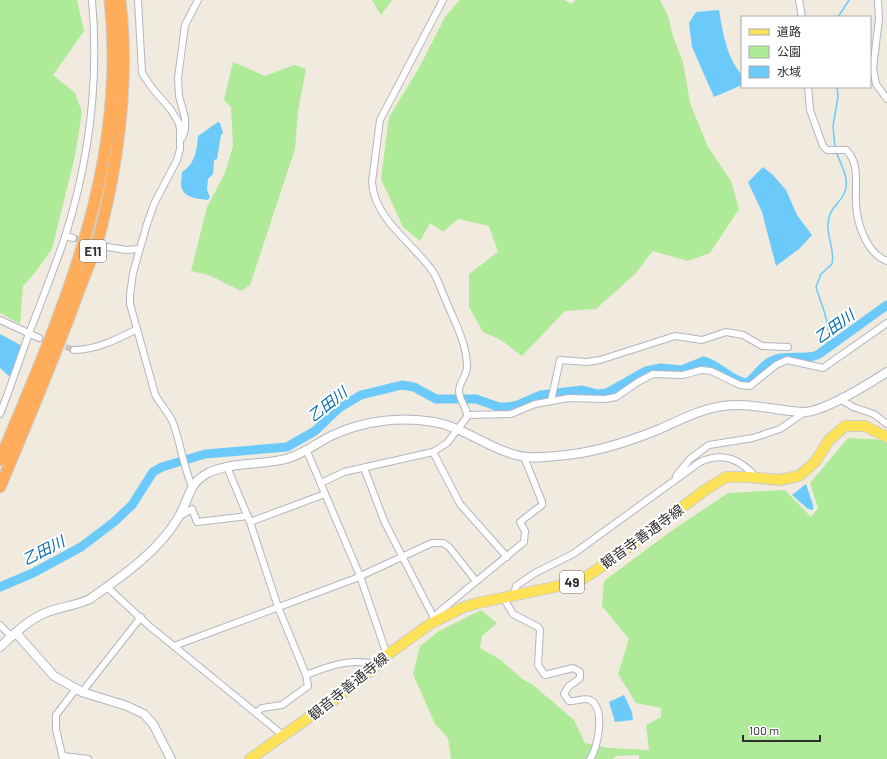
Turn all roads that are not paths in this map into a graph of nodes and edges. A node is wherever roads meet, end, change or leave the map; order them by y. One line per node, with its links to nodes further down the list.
1 (92, 0): 13 (street)
2 (110, 0): 37 (highway, E11)
3 (120, 0): 44 (highway, E11)
4 (138, 0): 12 (street)
5 (198, 0): 12 (street)
6 (443, 0): 30 (street)
7 (799, 0): 9 (street)
8 (878, 0): 11 (street)
9 (802, 16)
10 (808, 88): 17 (street)
11 (887, 99)
12 (180, 142): 16 (street)
13 (65, 236): 14 (street); 21 (street)
14 (73, 238)
15 (108, 247): 16 (street)
16 (139, 249): 20 (street)
17 (887, 261)
18 (0, 320): 21 (street)
19 (887, 323): 27 (street)
20 (137, 329): 24 (street); 43 (street)
21 (30, 333): 22 (street); 29 (street)
22 (39, 338)
23 (788, 347): 27 (street)
24 (74, 350)
25 (887, 372): 26 (street)
26 (840, 399): 28 (street); 31 (street)
27 (551, 401): 30 (street)
28 (805, 412): 36 (street); 42 (street)
29 (0, 414)
30 (468, 415): 32 (street)
31 (887, 424)
32 (457, 430): 34 (street); 35 (street); 36 (street)
33 (887, 437): 40 (main road, 観音寺善通寺線 / 49)
34 (306, 449): 38 (street); 41 (street)
35 (433, 452): 39 (street); 49 (street)
36 (524, 457): 49 (street)
37 (0, 460)
38 (227, 467): 43 (street); 47 (street)
39 (364, 468): 41 (street); 48 (street)
40 (757, 478): 42 (street); 53 (main road, 観音寺善通寺線 / 49)
41 (321, 483): 45 (street)
42 (670, 483): 53 (street)
43 (192, 486): 46 (street)
44 (0, 487)
45 (325, 494): 47 (street); 50 (street)
46 (180, 516): 47 (street); 52 (street)
47 (249, 519): 55 (street)
48 (402, 556): 50 (street); 51 (street); 57 (street)
49 (507, 557): 51 (street)
50 (360, 576): 55 (street); 62 (street)
51 (476, 581): 57 (street)
52 (107, 587): 56 (street); 59 (street)
53 (514, 595): 54 (main road, 観音寺善通寺線 / 49)
54 (503, 597): 57 (main road, 観音寺善通寺線 / 49); 72 (street)
55 (278, 607): 60 (street); 64 (street)
56 (141, 617): 60 (street); 65 (street)
57 (435, 619): 62 (main road, 観音寺善通寺線 / 49)
58 (0, 625): 59 (street)
59 (14, 635): 61 (street); 65 (street)
60 (174, 646): 66 (street)
61 (0, 648)
62 (387, 655): 63 (main road, 観音寺善通寺線 / 49)
63 (377, 665): 64 (street); 67 (main road, 観音寺善通寺線 / 49)
64 (306, 675): 66 (street)
65 (79, 691): 68 (street); 70 (street)
66 (257, 712): 67 (street)
67 (284, 736): 71 (main road, 観音寺善通寺線 / 49)
68 (63, 757): 69 (street)
69 (88, 759)
70 (170, 759)
71 (250, 759)
72 (590, 759)

